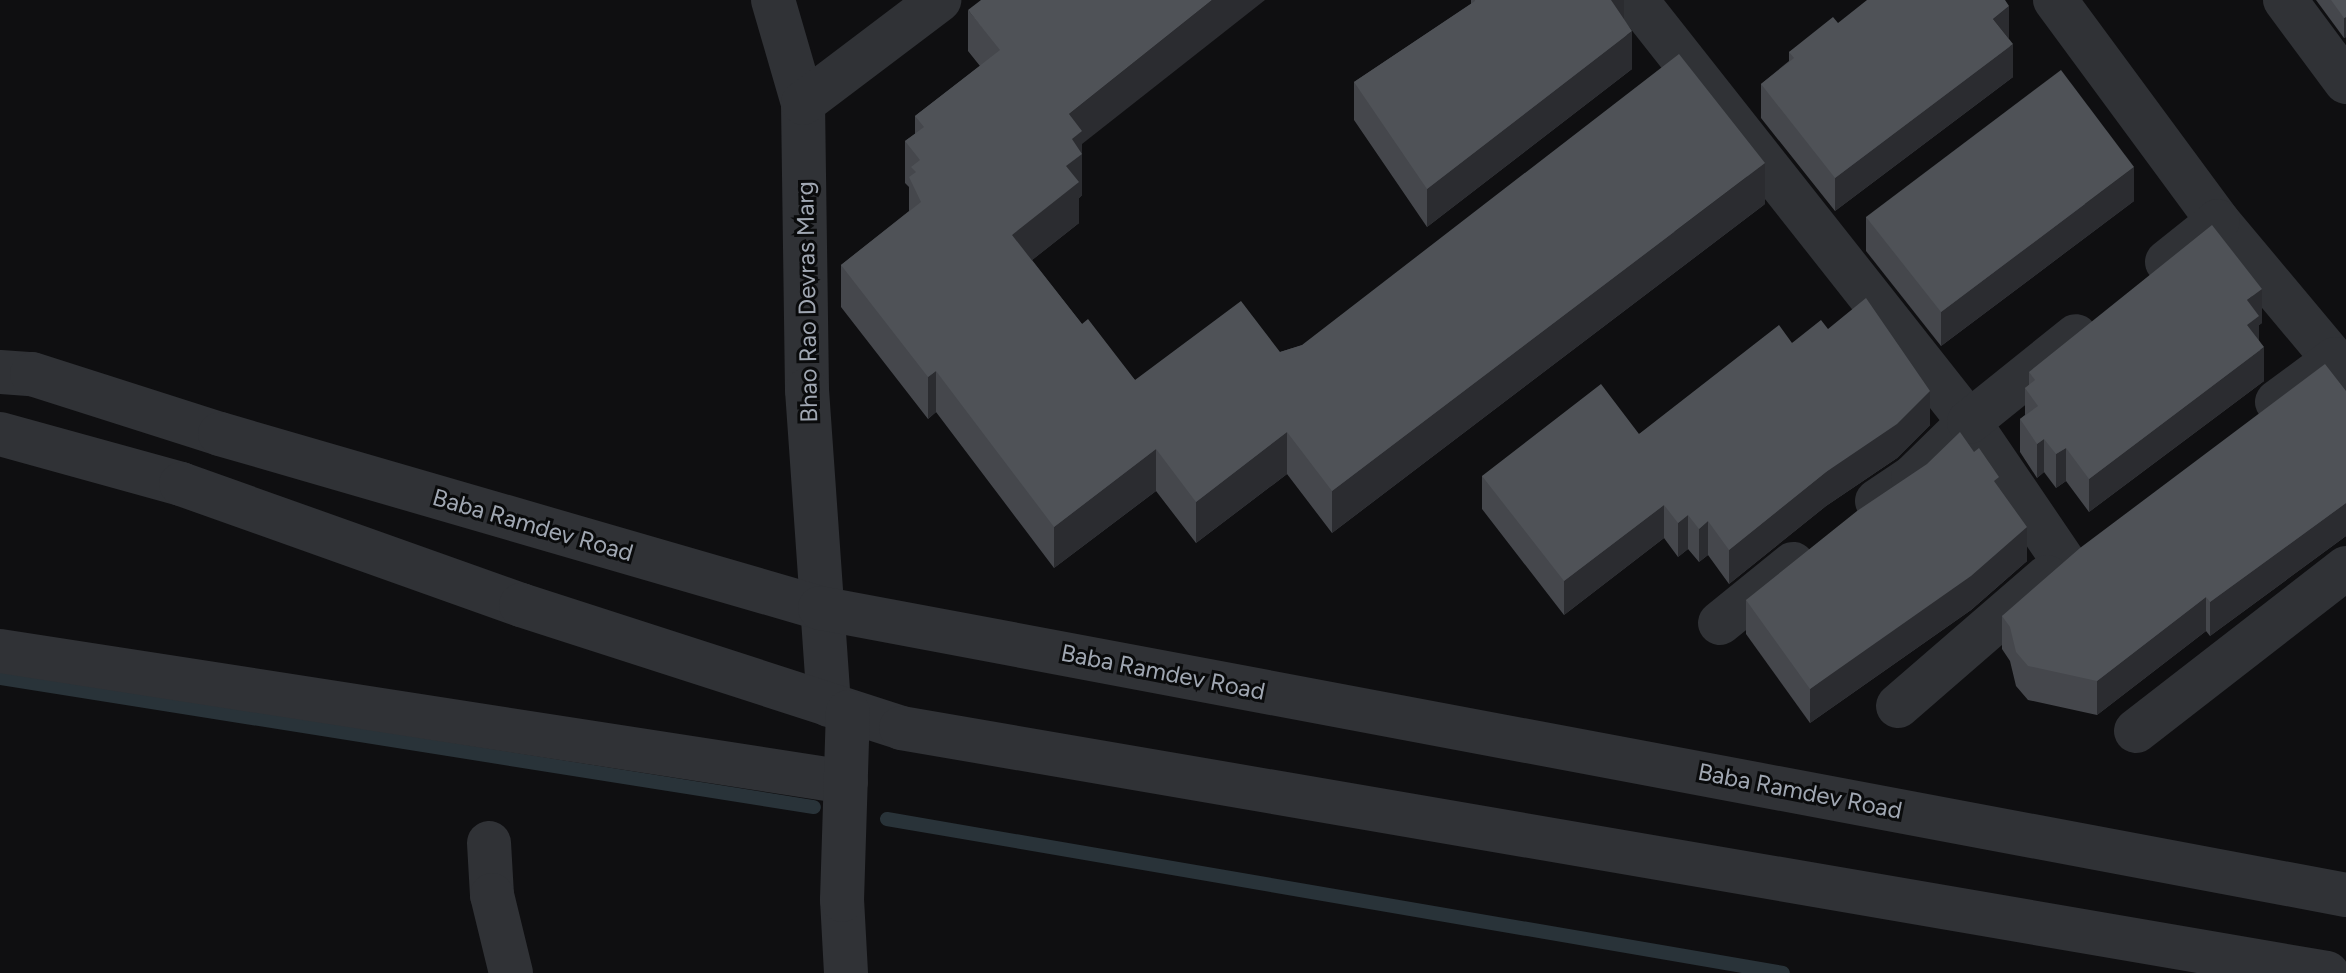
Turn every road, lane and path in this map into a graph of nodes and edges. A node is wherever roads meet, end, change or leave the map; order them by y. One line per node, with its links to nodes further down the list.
1 (773, 0): 11 (street, Bhao Rao Devras Marg)
2 (939, 0): 11 (street)
3 (1636, 0): 7 (street)
4 (2055, 0): 6 (street)
5 (2285, 0): 9 (street)
6 (2090, 51): 8 (street); 12 (street)
7 (1683, 61): 10 (street); 15 (street)
8 (2054, 78)
9 (2346, 82)
10 (1646, 90)
11 (803, 103): 21 (street, Bhao Rao Devras Marg)
12 (2218, 221): 13 (street); 15 (street)
13 (2340, 367): 16 (street)
14 (0, 372): 21 (street, Baba Ramdev Road)
15 (1969, 422): 19 (street); 22 (street)
16 (2249, 424)
17 (0, 434): 25 (street)
18 (2101, 534): 19 (street)
19 (2064, 562): 24 (street)
20 (2346, 568): 26 (street)
21 (820, 608): 25 (street, Bhao Rao Devras Marg); 29 (street, Baba Ramdev Road)
22 (1720, 623)
23 (0, 651): 27 (street)
24 (1898, 706)
25 (838, 708): 27 (street, Bhao Rao Devras Marg); 30 (street)
26 (2136, 731)
27 (846, 782): 32 (street, Bhao Rao Devras Marg)
28 (489, 843): 31 (street)
29 (2346, 895)
30 (2250, 966): 33 (street)
31 (511, 973)
32 (846, 973)
33 (2327, 973)

